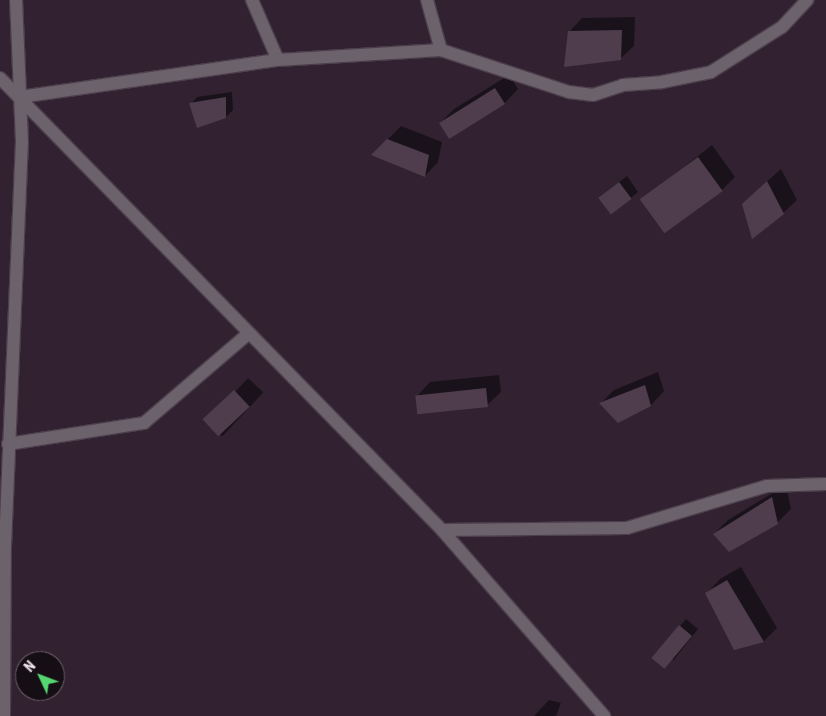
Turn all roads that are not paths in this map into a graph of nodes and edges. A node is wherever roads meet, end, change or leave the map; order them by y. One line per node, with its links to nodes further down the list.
1 (16, 0): 8 (street)
2 (252, 0): 6 (street)
3 (427, 0): 5 (street)
4 (807, 0): 5 (street)
5 (441, 50): 6 (street)
6 (278, 60): 8 (street)
7 (0, 78): 8 (street)
8 (20, 97): 9 (street); 10 (street)
9 (248, 334): 10 (street); 12 (street)
10 (8, 444): 13 (street)
11 (826, 484): 12 (street)
12 (442, 530): 15 (street)
13 (2, 545): 14 (street)
14 (4, 716)
15 (604, 716)

